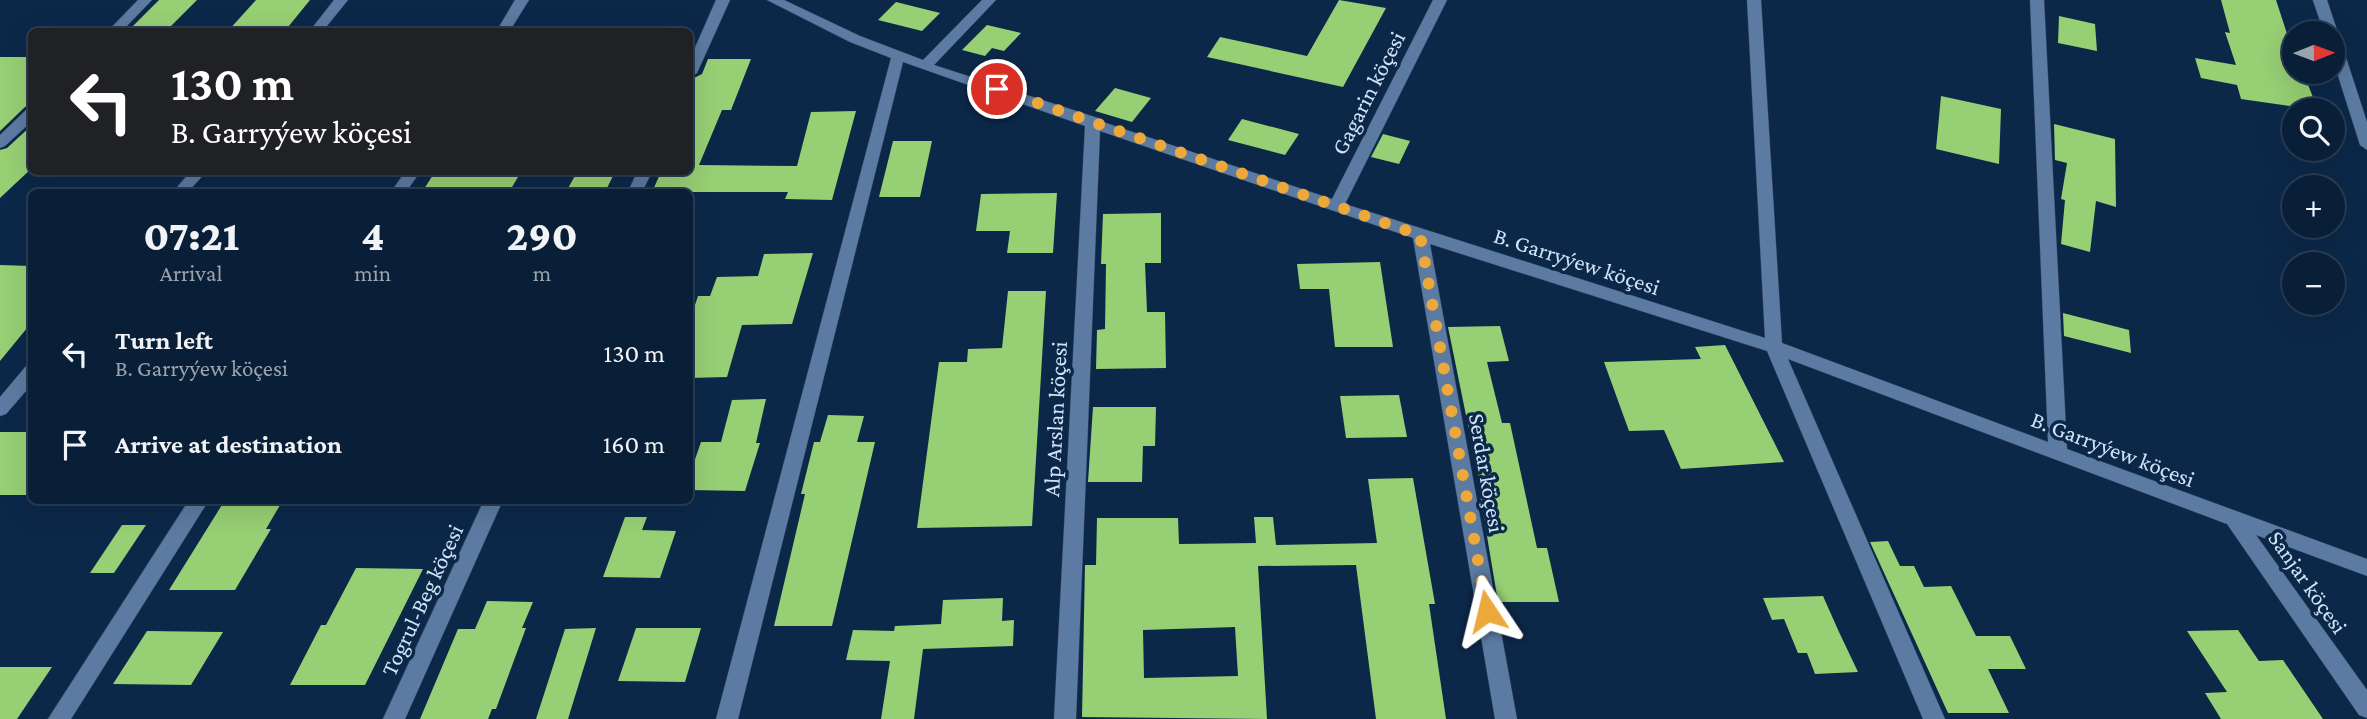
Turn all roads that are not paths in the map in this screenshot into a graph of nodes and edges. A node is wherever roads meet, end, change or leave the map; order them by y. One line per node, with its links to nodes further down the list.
1 (145, 0): 12 (street)
2 (341, 0): 13 (street)
3 (522, 0): 14 (street)
4 (723, 0): 16 (street)
5 (774, 0): 15 (street, B. Garryýew köçesi)
6 (989, 0): 17 (street)
7 (1440, 0): 25 (street, Gagarin köçesi)
8 (1754, 0): 27 (street)
9 (2038, 0): 30 (street)
10 (2320, 0): 11 (street)
11 (2327, 21)
12 (117, 28)
13 (318, 28)
14 (504, 28)
15 (898, 56): 17 (street, B. Garryýew köçesi); 38 (street)
16 (693, 66)
17 (925, 66): 20 (street, B. Garryýew köçesi)
18 (2345, 76): 22 (street)
19 (28, 116): 21 (street)
20 (1093, 121): 25 (street, B. Garryýew köçesi); 39 (street, Alp Arslan köçesi)
21 (0, 143)
22 (2367, 145)
23 (195, 175): 24 (street)
24 (183, 189)
25 (1336, 206): 26 (street, B. Garryýew köçesi)
26 (1420, 235): 27 (street, B. Garryýew köçesi); 40 (street, Serdar köçesi)
27 (1774, 347): 30 (street, B. Garryýew köçesi); 41 (street)
28 (28, 376): 29 (street)
29 (0, 409)
30 (2058, 453): 33 (street, B. Garryýew köçesi)
31 (197, 504): 36 (street)
32 (492, 504): 37 (street, Togrul-Beg köçesi)
33 (2234, 519): 34 (street, B. Garryýew köçesi); 35 (street, Sanjar köçesi)
34 (2367, 568)
35 (2367, 708)
36 (59, 719)
37 (394, 719)
38 (727, 719)
39 (1065, 719)
40 (1506, 719)
41 (1934, 719)

